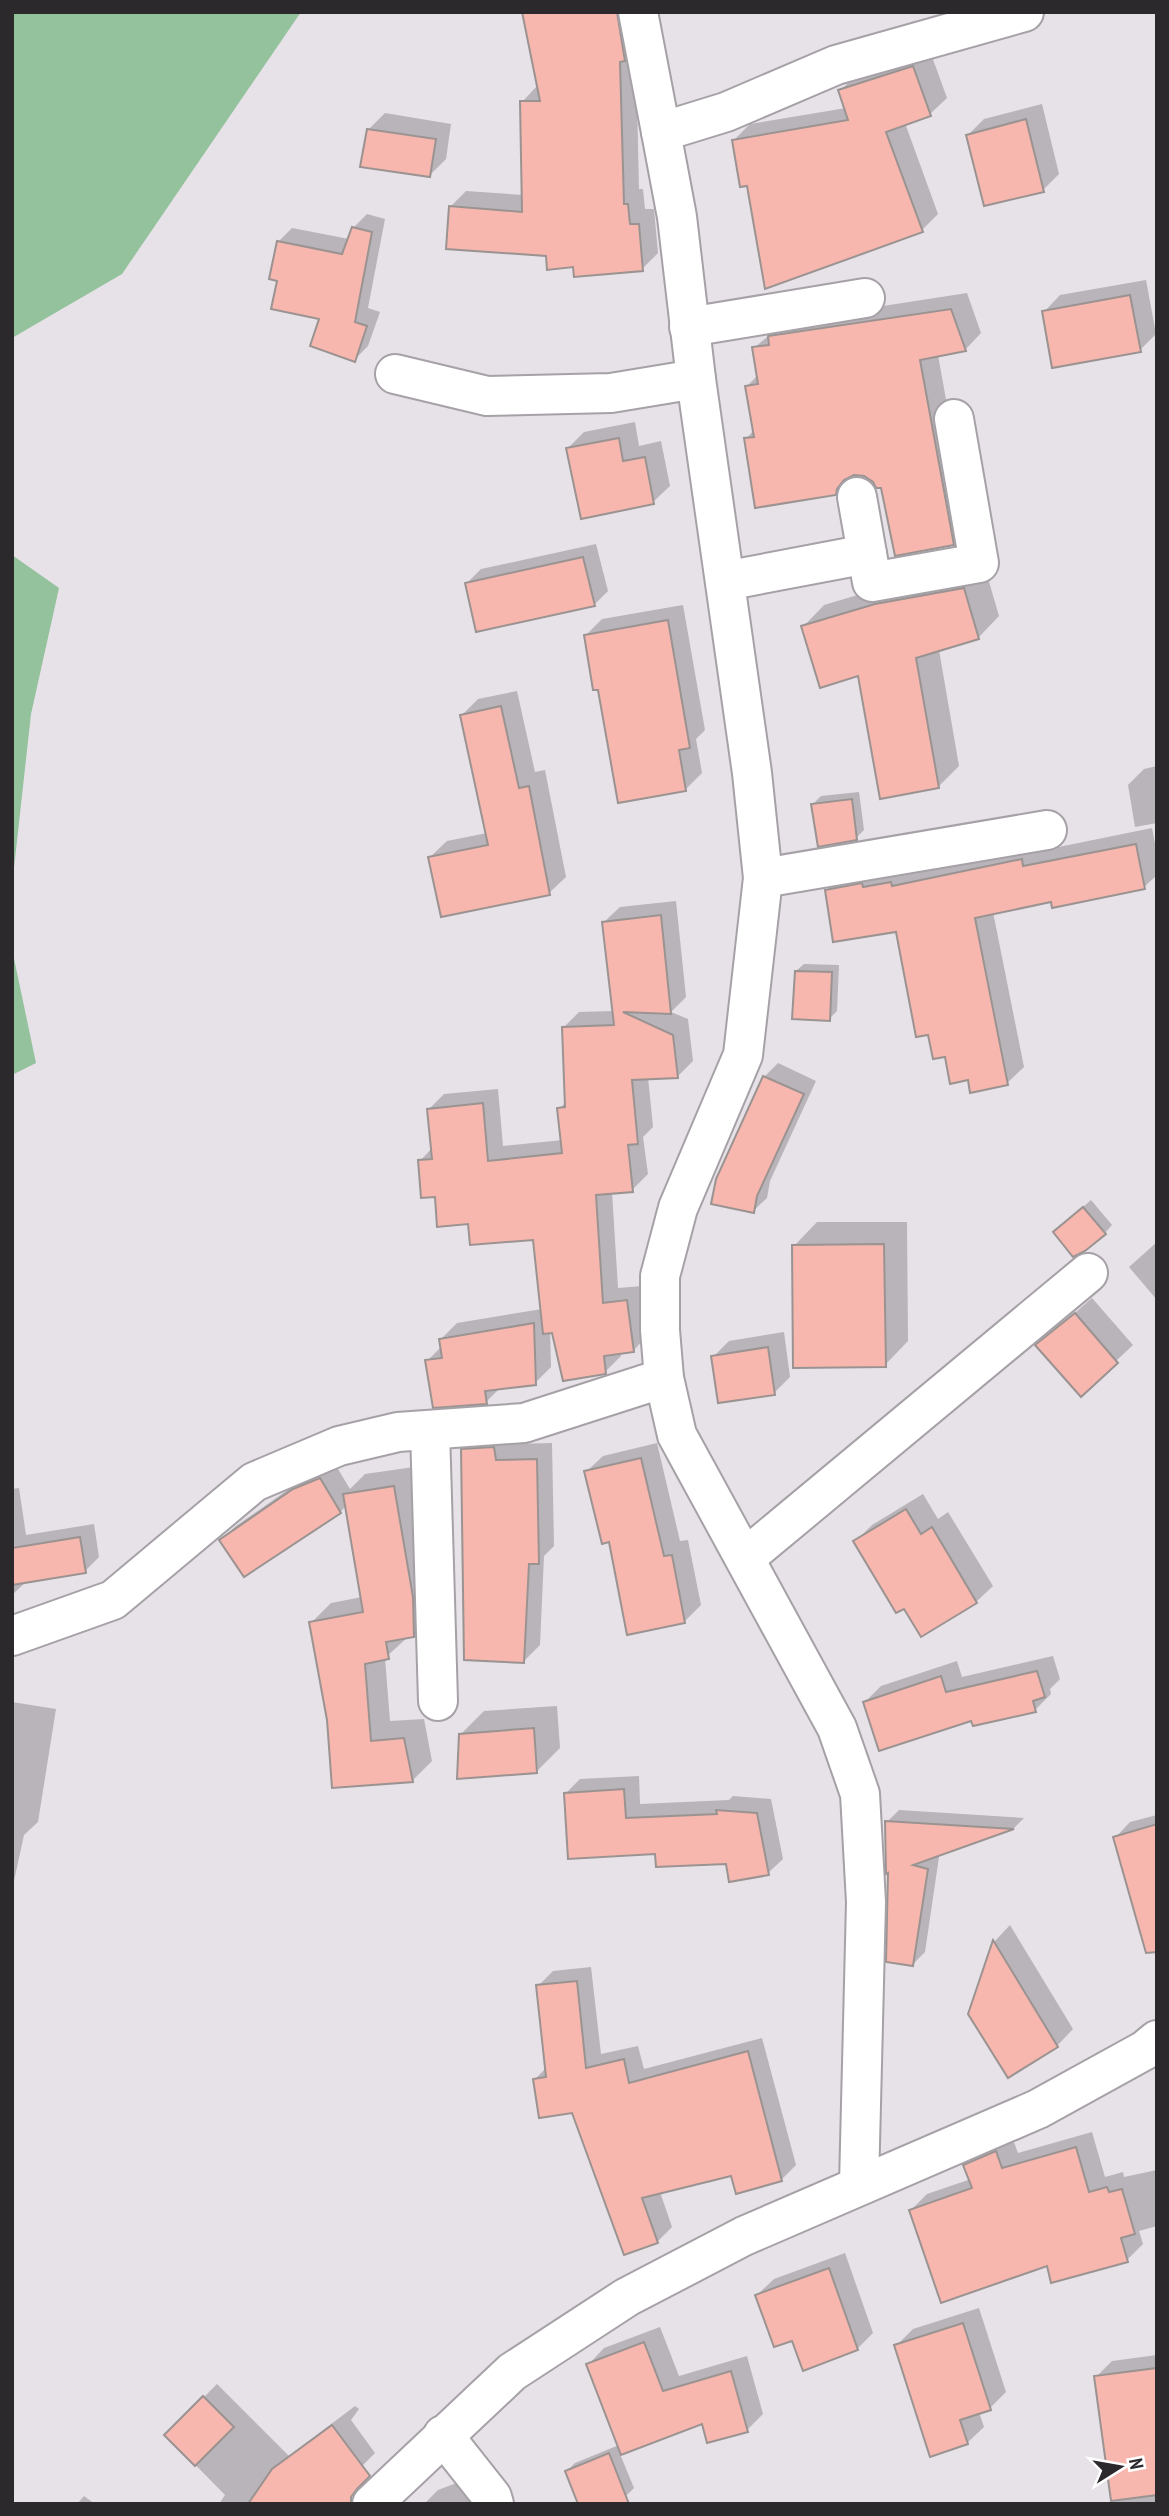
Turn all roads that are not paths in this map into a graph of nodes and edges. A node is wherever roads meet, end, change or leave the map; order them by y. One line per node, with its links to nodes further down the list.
1 (638, 12): 3 (street)
2 (1024, 12): 3 (street)
3 (661, 132): 5 (street)
4 (865, 298): 5 (street)
5 (689, 327): 7 (street)
6 (394, 374): 7 (street)
7 (696, 379): 11 (street)
8 (954, 418): 10 (street)
9 (858, 497): 10 (street)
10 (867, 554): 11 (street)
11 (725, 581): 13 (street)
12 (1047, 830): 13 (street)
13 (762, 878): 15 (street)
14 (1088, 1273): 17 (street)
15 (664, 1378): 16 (street); 17 (street)
16 (430, 1430): 18 (street); 19 (street)
17 (744, 1558): 21 (street)
18 (12, 1636)
19 (438, 1701)
20 (1153, 2051): 21 (street)
21 (859, 2185): 22 (street)
22 (443, 2435): 23 (street); 24 (street)
23 (372, 2504)
24 (494, 2504)

